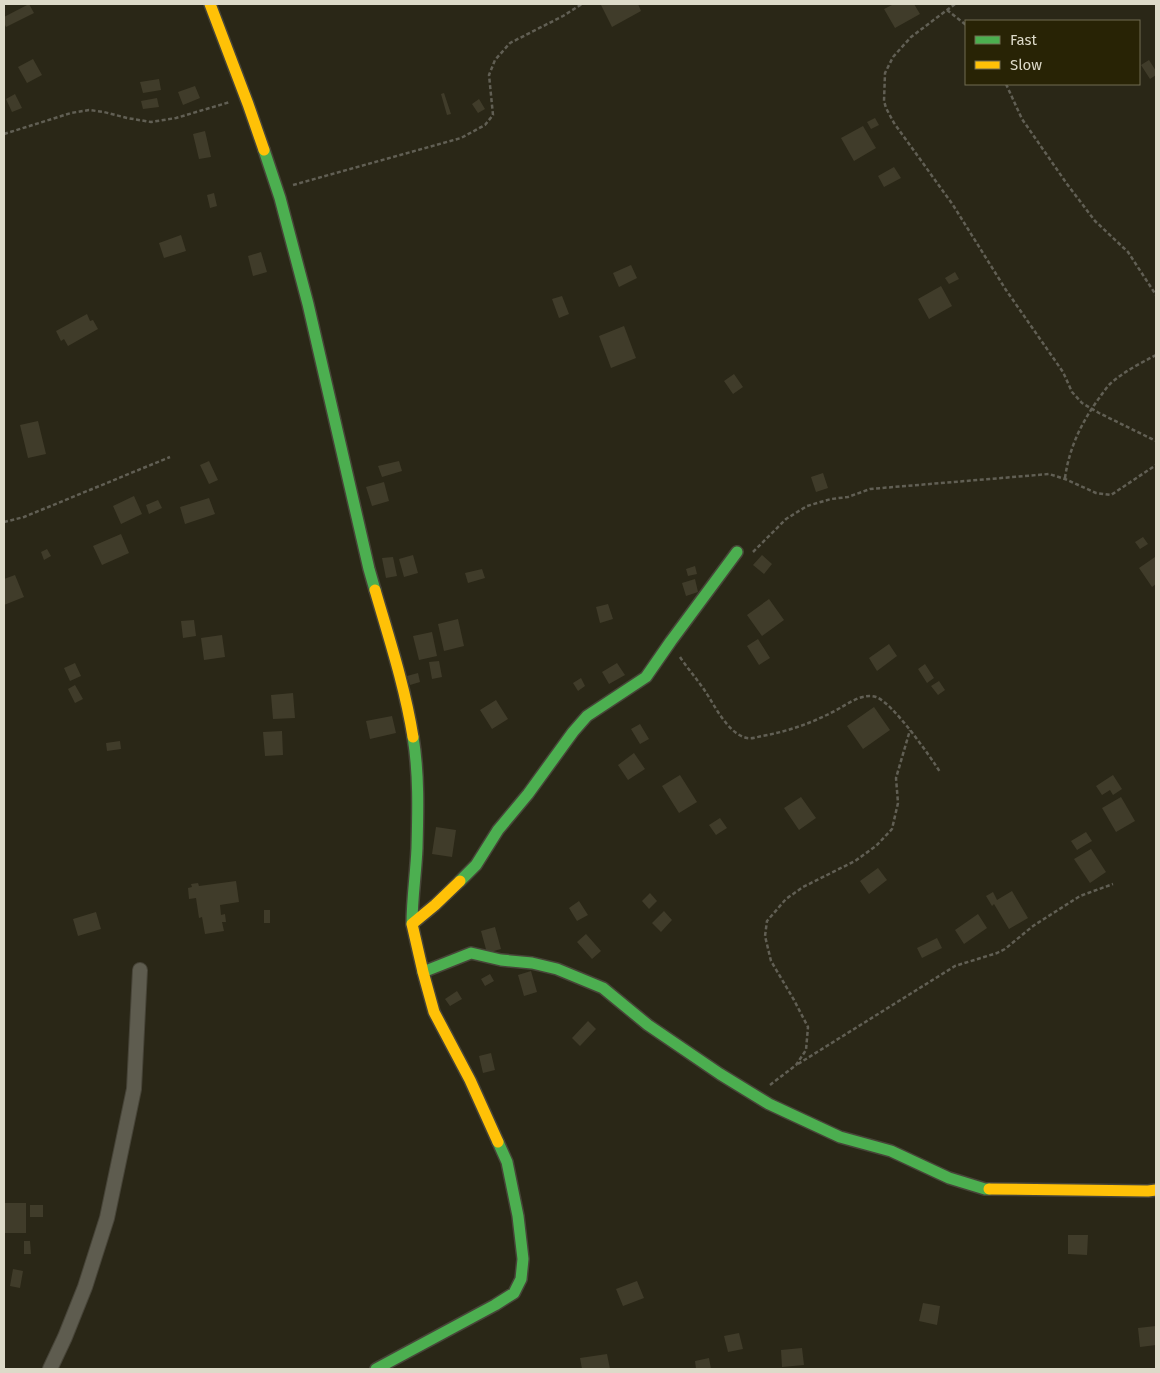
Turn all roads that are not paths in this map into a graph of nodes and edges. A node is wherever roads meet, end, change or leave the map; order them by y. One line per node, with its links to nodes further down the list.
1 (210, 4): 3 (street)
2 (738, 552): 3 (street)
3 (412, 924): 5 (street)
4 (140, 970): 7 (street)
5 (423, 972): 6 (street); 8 (street)
6 (1156, 1190)
7 (50, 1369)
8 (376, 1369)

